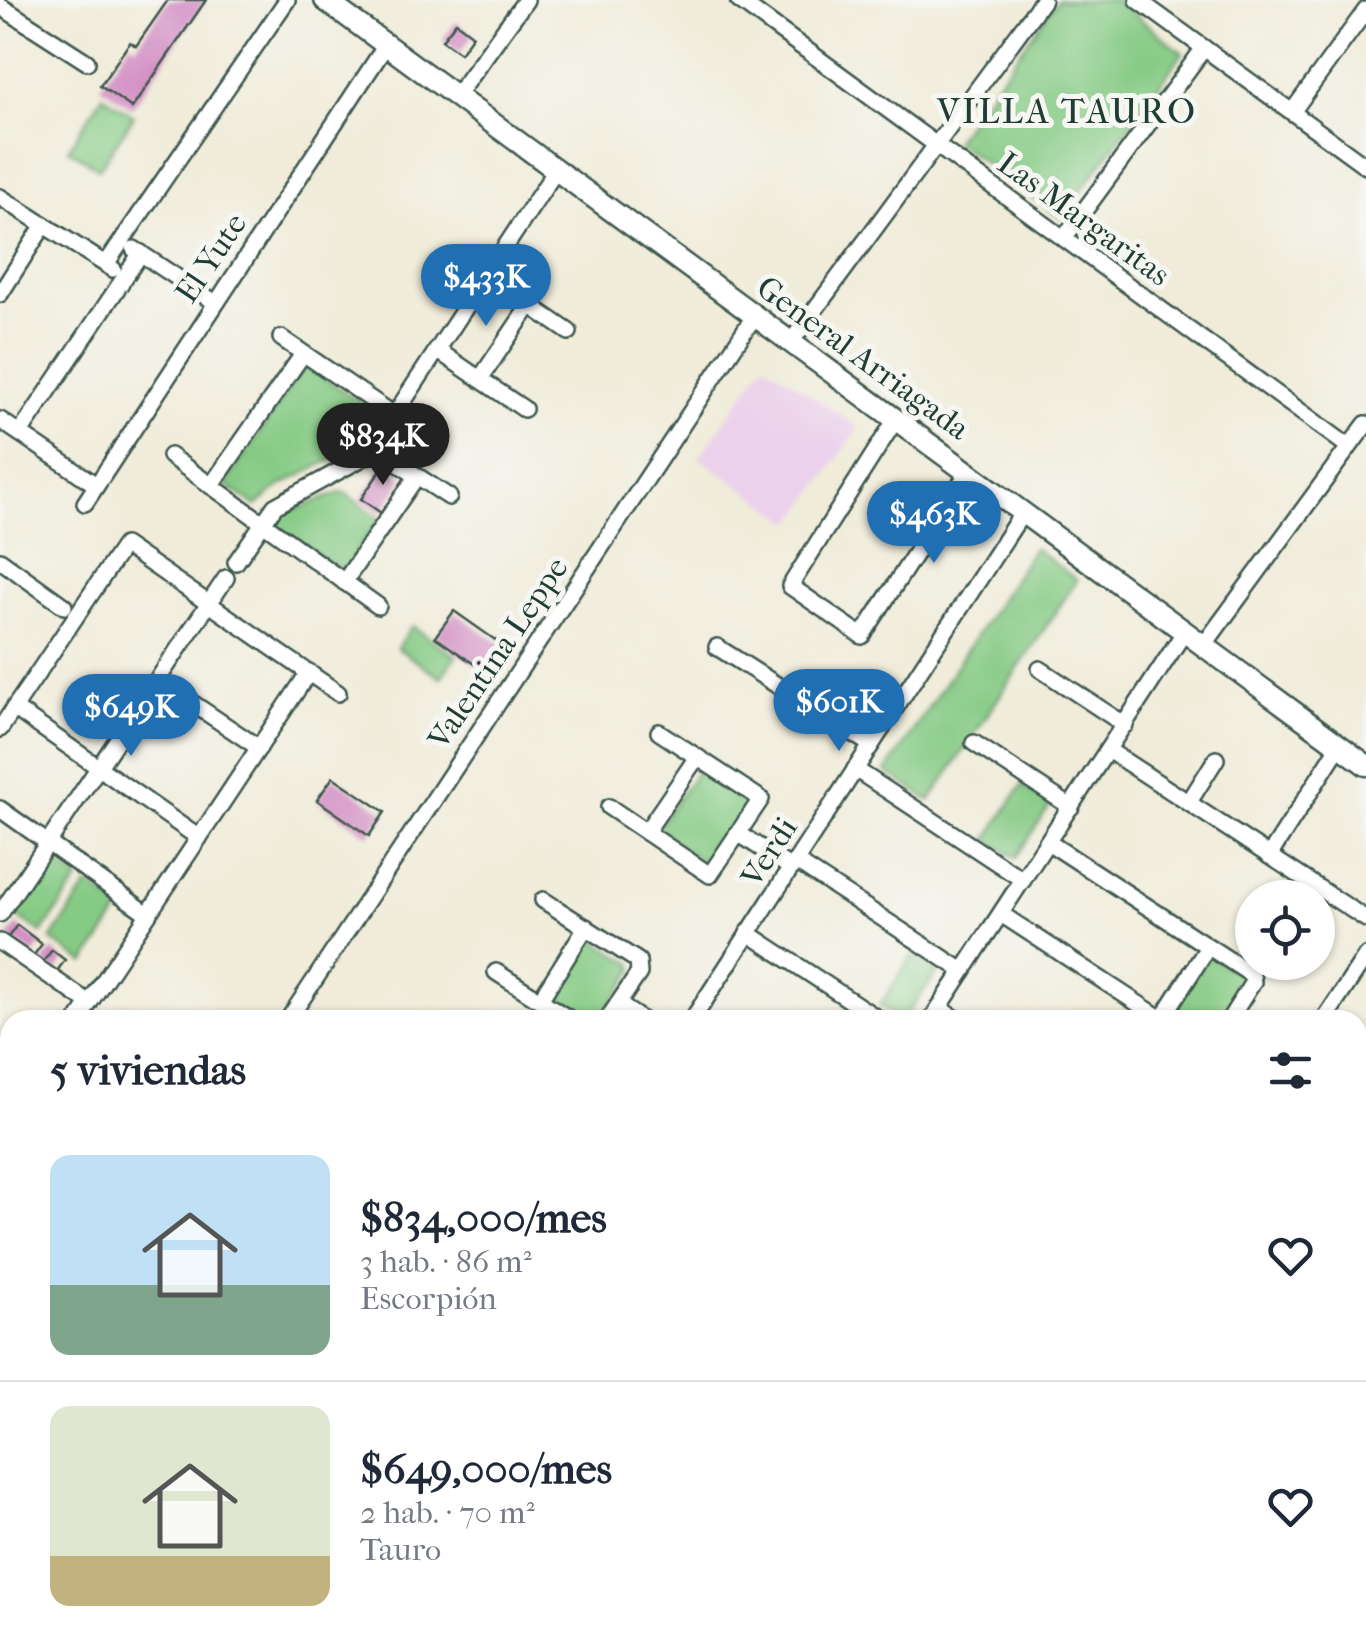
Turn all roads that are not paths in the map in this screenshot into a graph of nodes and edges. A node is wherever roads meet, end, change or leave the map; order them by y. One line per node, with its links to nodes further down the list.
1 (286, 0): 20 (street)
2 (325, 0): 9 (street, General Arriagada)
3 (526, 0): 12 (street)
4 (738, 0): 14 (street, Las Margaritas)
5 (1043, 0): 14 (street)
6 (1139, 0): 10 (street)
7 (0, 6): 11 (street)
8 (1366, 10): 13 (street)
9 (386, 45): 12 (street, General Arriagada); 26 (street, El Yute)
10 (1204, 48): 13 (street); 19 (street)
11 (87, 62)
12 (456, 96): 16 (street, General Arriagada)
13 (1292, 112): 15 (street)
14 (936, 145): 19 (street, Las Margaritas); 31 (street)
15 (1366, 166)
16 (556, 170): 23 (street); 28 (street, General Arriagada)
17 (0, 197): 18 (street)
18 (44, 225): 22 (street); 25 (street)
19 (1064, 238): 42 (street, Las Margaritas)
20 (122, 240): 21 (street); 22 (street)
21 (141, 253): 24 (street); 26 (street)
22 (106, 264): 24 (street)
23 (486, 276): 27 (street); 32 (street)
24 (124, 277): 40 (street)
25 (0, 294)
26 (214, 302): 46 (street, El Yute)
27 (530, 304): 29 (street); 34 (street)
28 (755, 315): 31 (street, General Arriagada); 108 (street, Valentina Leppe)
29 (570, 332)
30 (281, 338): 33 (street)
31 (791, 342): 37 (street, General Arriagada)
32 (437, 350): 34 (street); 36 (street)
33 (303, 354): 36 (street); 47 (street)
34 (480, 379): 35 (street)
35 (524, 409)
36 (394, 416): 41 (street)
37 (896, 419): 44 (street, General Arriagada); 44 (street)
38 (1, 422): 40 (street)
39 (1366, 424): 42 (street)
40 (20, 433): 46 (street)
41 (373, 447): 45 (street); 51 (street)
42 (1350, 447): 60 (street)
43 (170, 456): 47 (street)
44 (968, 472): 50 (street, General Arriagada)
45 (417, 476): 48 (street); 55 (street)
46 (96, 486): 49 (street, El Yute)
47 (211, 486): 51 (street)
48 (449, 497)
49 (85, 503)
50 (1023, 512): 59 (street, General Arriagada); 71 (street, Verdi)
51 (263, 523): 53 (street); 55 (street)
52 (0, 560): 57 (street)
53 (236, 562)
54 (226, 578): 56 (street)
55 (344, 582): 58 (street)
56 (209, 603): 63 (street); 64 (street); 66 (street)
57 (64, 606)
58 (378, 606)
59 (1186, 631): 60 (street, General Arriagada); 67 (street)
60 (1204, 645): 72 (street, General Arriagada)
61 (717, 646): 71 (street)
62 (1040, 668): 67 (street)
63 (309, 672): 65 (street); 73 (street)
64 (158, 680): 73 (street); 78 (street)
65 (338, 693)
66 (14, 708): 68 (street); 78 (street)
67 (1124, 725): 74 (street)
68 (0, 728)
69 (659, 732): 75 (street)
70 (974, 743): 81 (street)
71 (871, 745): 79 (street, Verdi)
72 (1340, 746): 77 (street, General Arriagada); 89 (street)
73 (259, 748): 86 (street)
74 (1108, 750): 80 (street); 81 (street)
75 (696, 757): 84 (street); 85 (street)
76 (1216, 759): 80 (street)
77 (1366, 765)
78 (99, 767): 86 (street); 88 (street)
79 (855, 769): 90 (street, Verdi); 91 (street)
80 (1188, 802): 89 (street)
81 (1071, 806): 87 (street)
82 (609, 807): 84 (street)
83 (0, 809): 88 (street)
84 (646, 832): 85 (street)
85 (738, 833): 90 (street)
86 (199, 838): 94 (street)
87 (1048, 842): 91 (street); 100 (street)
88 (48, 843): 93 (street); 94 (street)
89 (1269, 856): 96 (street)
90 (793, 865): 98 (street, Verdi); 102 (street)
91 (1023, 880): 95 (street)
92 (543, 900): 97 (street)
93 (0, 914)
94 (148, 914): 105 (street)
95 (1001, 914): 102 (street); 115 (street)
96 (1366, 919)
97 (586, 927): 104 (street); 106 (street)
98 (748, 933): 112 (street, Verdi); 113 (street)
99 (0, 942): 105 (street)
100 (1208, 947): 116 (street); 117 (street)
101 (1366, 956): 118 (street)
102 (963, 971): 114 (street)
103 (496, 972): 104 (street)
104 (540, 1000): 109 (street)
105 (89, 1004): 107 (street)
106 (618, 1004): 110 (street); 111 (street)
107 (85, 1010)
108 (295, 1010)
109 (556, 1010)
110 (614, 1010)
111 (627, 1010)
112 (698, 1010)
113 (865, 1010)
114 (938, 1010)
115 (1147, 1010)
116 (1168, 1010)
117 (1236, 1010)
118 (1331, 1010)

